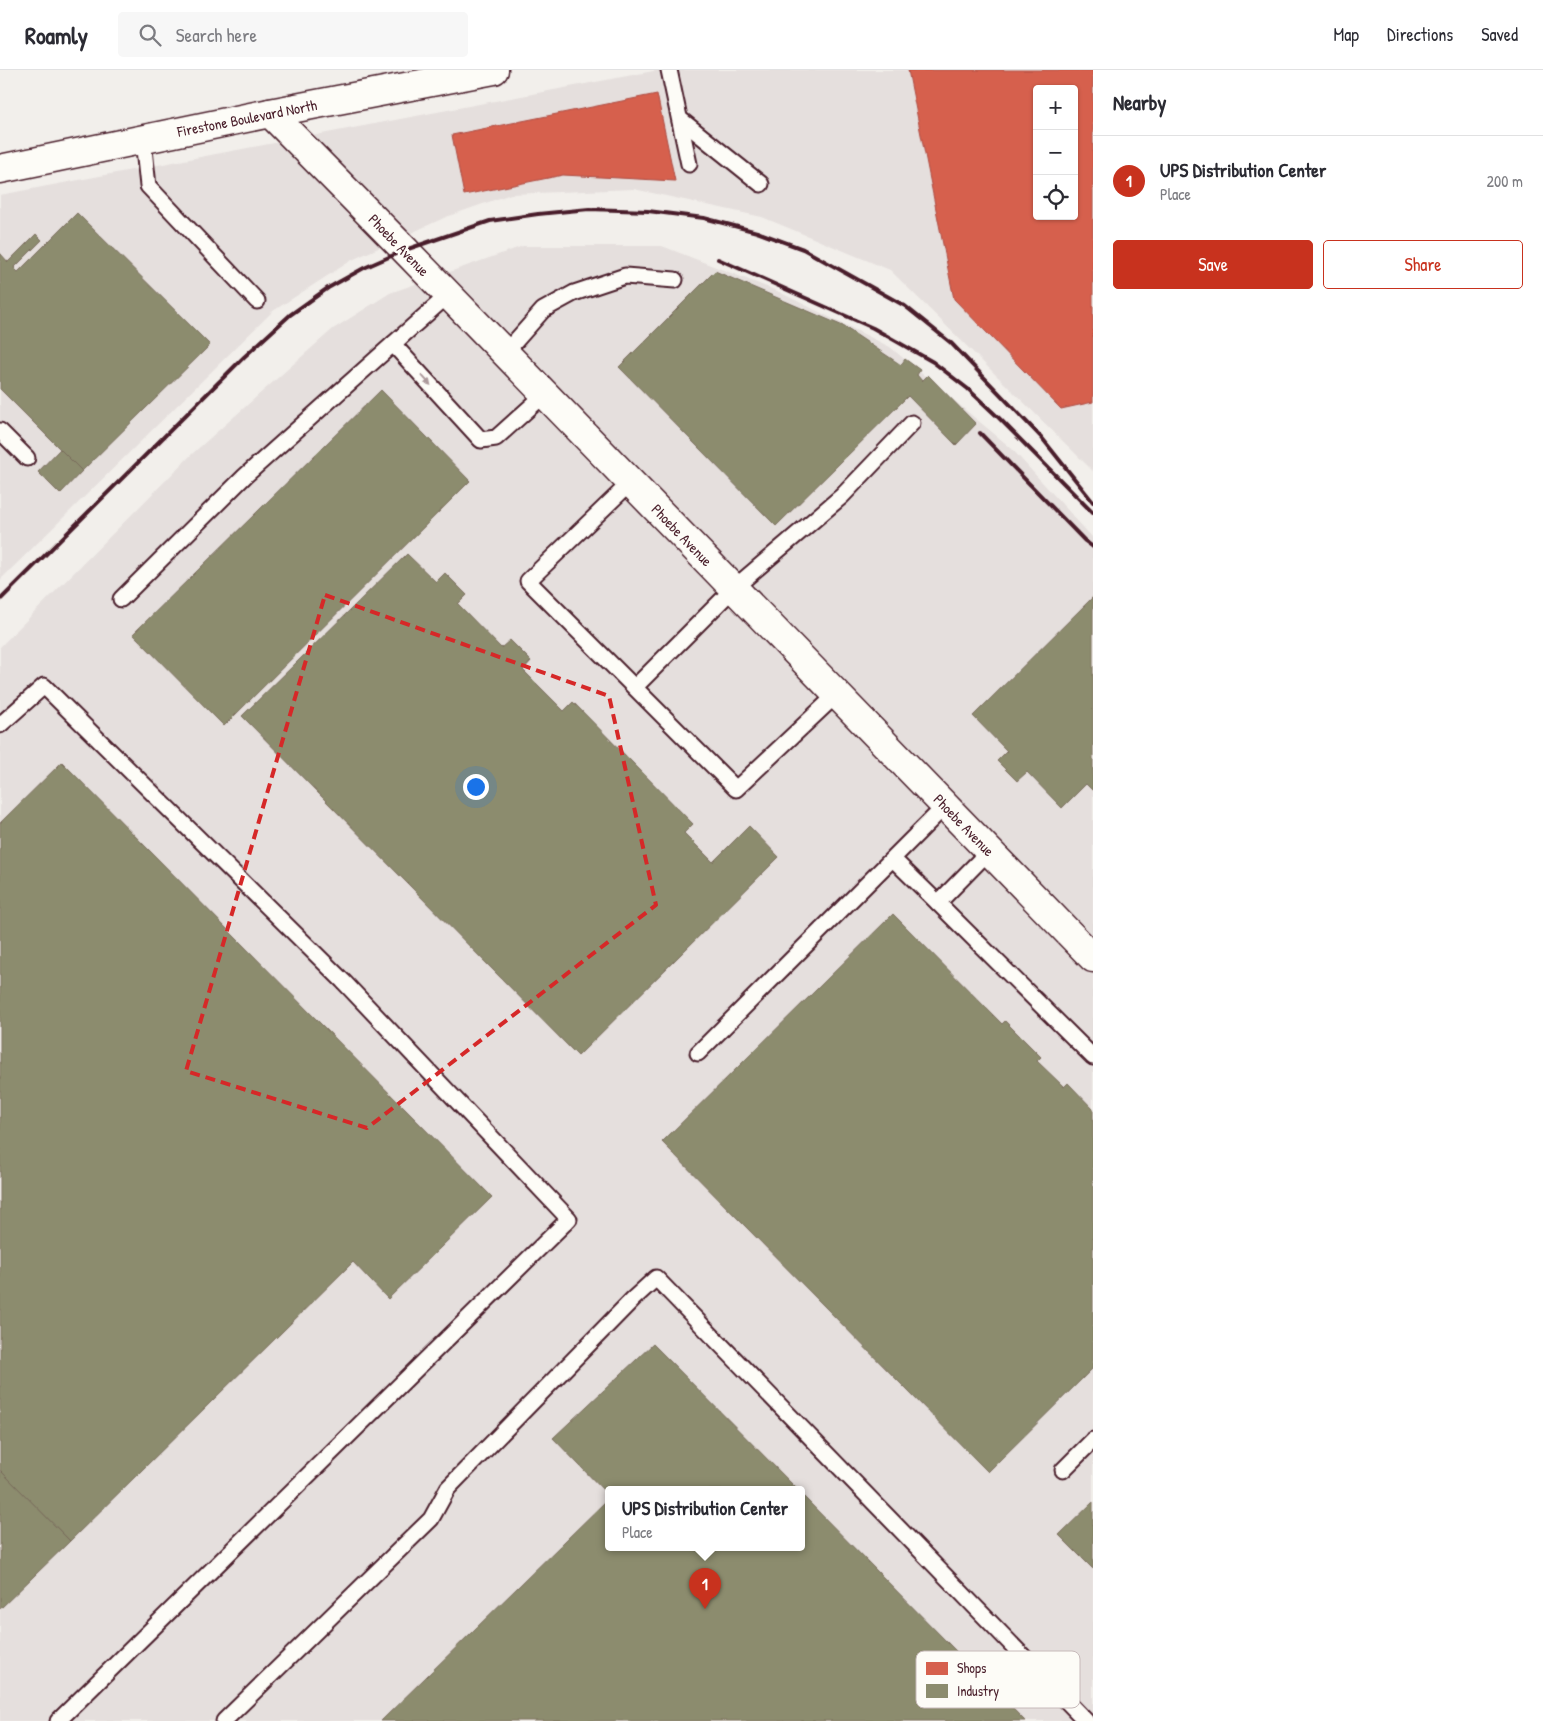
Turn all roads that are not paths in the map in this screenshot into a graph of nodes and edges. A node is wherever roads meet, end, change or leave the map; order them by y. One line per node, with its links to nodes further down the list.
1 (494, 70): 3 (street, Firestone Boulevard North)
2 (669, 70): 4 (lane)
3 (270, 114): 5 (street, Firestone Boulevard North); 10 (street, Phoebe Avenue)
4 (680, 119): 6 (lane); 8 (lane)
5 (143, 140): 7 (street, Firestone Boulevard North); 11 (lane)
6 (689, 164)
7 (0, 169)
8 (760, 184)
9 (675, 280): 13 (lane)
10 (448, 295): 12 (lane); 13 (street, Phoebe Avenue)
11 (257, 302)
12 (393, 344): 14 (lane, one-way to 14); 20 (lane)
13 (505, 353): 14 (street, Phoebe Avenue)
14 (545, 394): 18 (street, Phoebe Avenue)
15 (912, 423): 19 (lane)
16 (0, 431): 17 (lane)
17 (27, 458)
18 (631, 482): 19 (street, Phoebe Avenue); 21 (lane)
19 (734, 588): 21 (lane); 22 (street, Phoebe Avenue)
20 (121, 599)
21 (635, 688): 22 (lane)
22 (836, 694): 24 (street, Phoebe Avenue)
23 (0, 725): 35 (lane)
24 (945, 806): 25 (street, Phoebe Avenue); 26 (lane)
25 (989, 851): 27 (lane); 28 (street, Phoebe Avenue)
26 (893, 858): 27 (lane); 29 (lane)
27 (938, 903): 30 (lane)
28 (1093, 958)
29 (698, 1053)
30 (1093, 1057)
31 (1093, 1440): 32 (lane)
32 (1063, 1470)
33 (1018, 1651): 36 (lane)
34 (1073, 1708): 37 (lane)
35 (58, 1721)
36 (224, 1721)
37 (1086, 1721)

